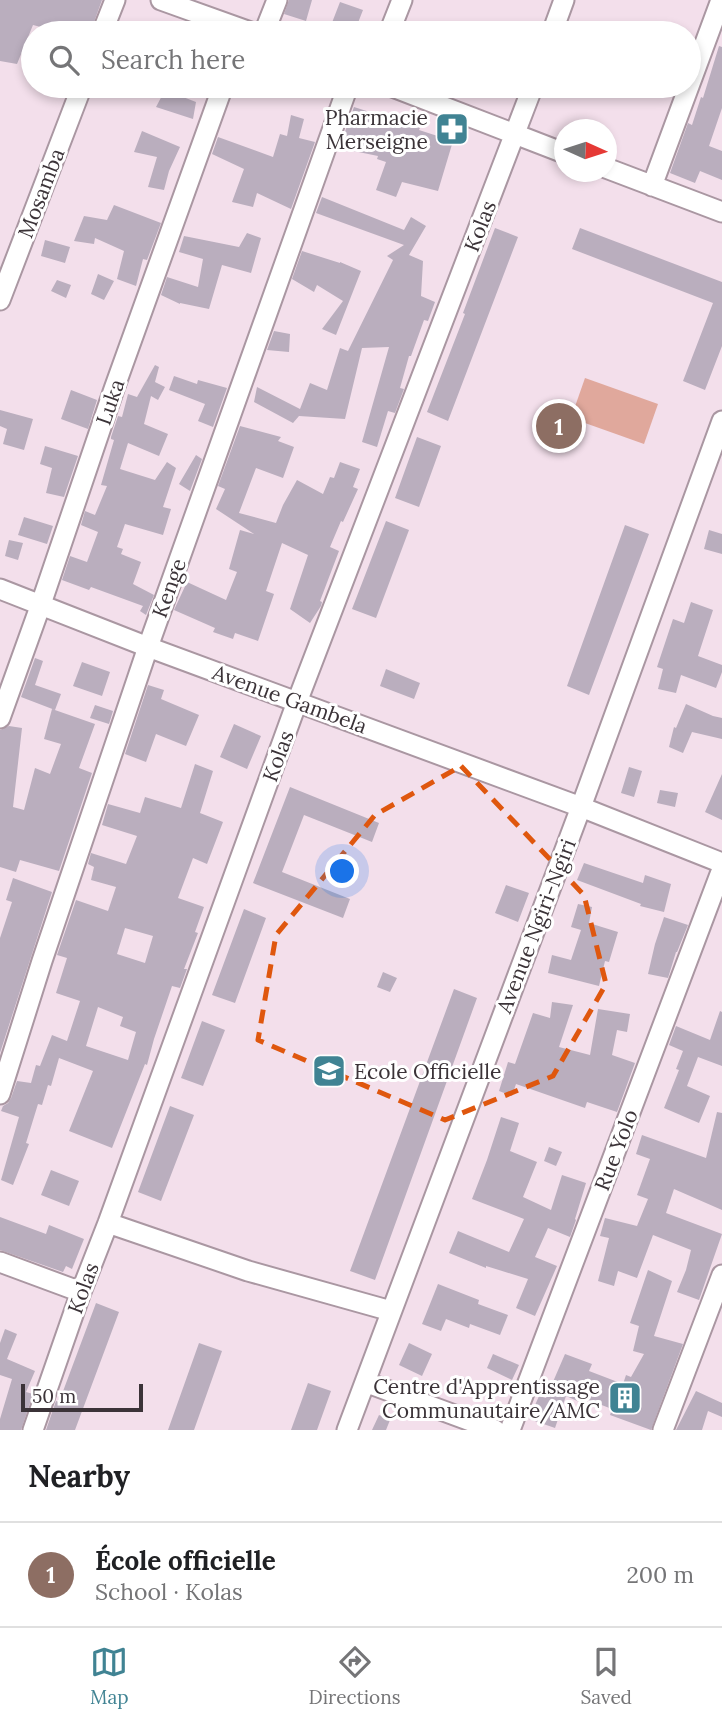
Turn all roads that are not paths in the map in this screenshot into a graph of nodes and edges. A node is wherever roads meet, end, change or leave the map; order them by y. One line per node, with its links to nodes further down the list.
1 (115, 0): 7 (street)
2 (161, 0): 8 (street)
3 (277, 0): 9 (street)
4 (402, 0): 10 (street)
5 (564, 0): 11 (street)
6 (721, 0): 12 (street)
7 (107, 21)
8 (217, 21)
9 (269, 21)
10 (394, 21)
11 (556, 21)
12 (701, 54)
13 (77, 98): 24 (street, Mosamba)
14 (219, 98): 27 (street, Luka)
15 (344, 98): 28 (street, Kenge)
16 (421, 98): 19 (street)
17 (528, 98): 19 (street, Kolas)
18 (685, 98): 22 (street)
19 (515, 134): 20 (street); 29 (street, Kolas)
20 (554, 149)
21 (617, 172): 22 (street)
22 (652, 186): 23 (street)
23 (722, 212)
24 (0, 300)
25 (722, 421): 31 (street, Avenue Ngiri-Ngiri)
26 (0, 589): 27 (street, Avenue Gambela)
27 (41, 604): 28 (street, Avenue Gambela); 30 (street, Luka)
28 (148, 647): 29 (street, Avenue Gambela); 34 (street, Kenge)
29 (297, 702): 31 (street, Avenue Gambela); 35 (street, Kolas)
30 (0, 718)
31 (582, 807): 32 (street, Avenue Gambela); 39 (street, Avenue Ngiri-Ngiri)
32 (722, 863)
33 (722, 869): 44 (street, Rue Yolo)
34 (0, 1094)
35 (108, 1223): 38 (street, Kolas); 39 (street)
36 (0, 1262): 38 (street)
37 (722, 1275): 45 (street)
38 (81, 1292): 41 (street, Kolas)
39 (391, 1311): 40 (street, Avenue Ngiri-Ngiri)
40 (365, 1382): 42 (street, Avenue Ngiri-Ngiri); 43 (street)
41 (33, 1430)
42 (347, 1430)
43 (495, 1430)
44 (510, 1430)
45 (663, 1430)

